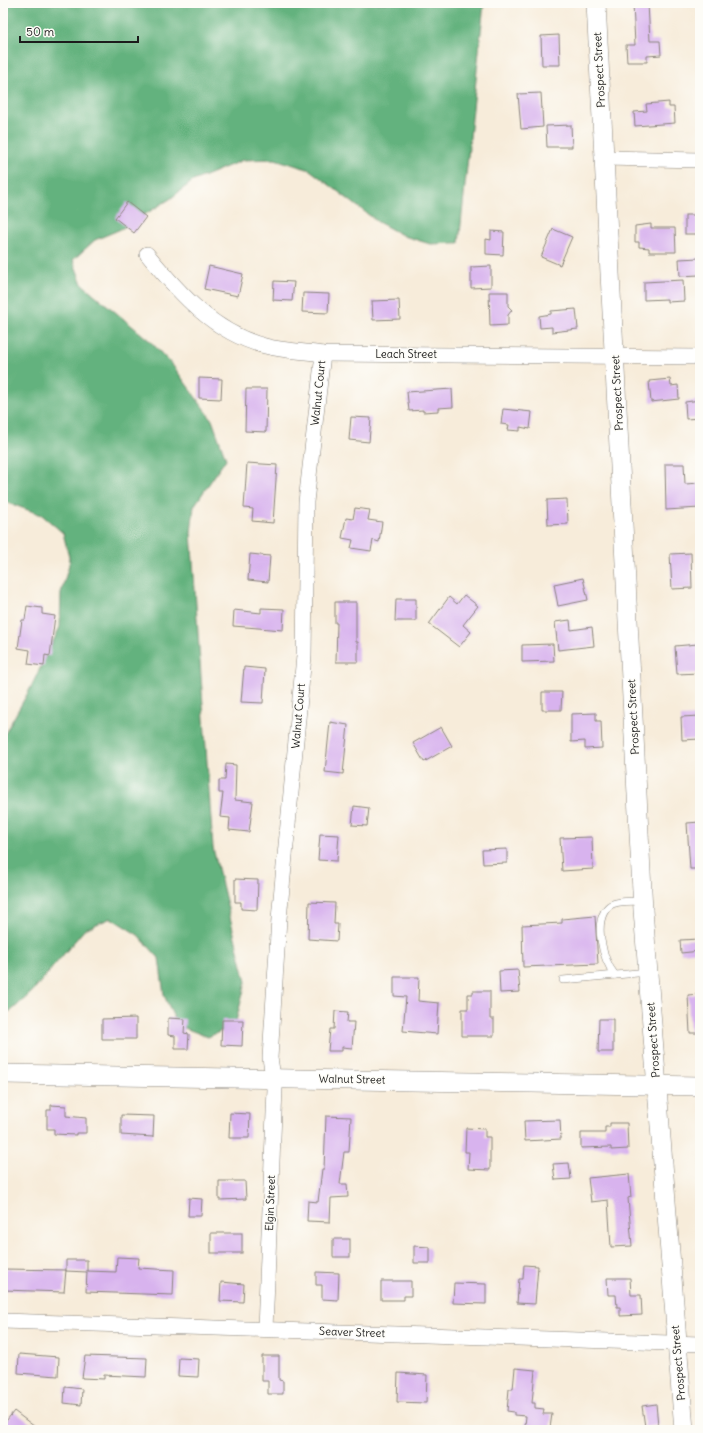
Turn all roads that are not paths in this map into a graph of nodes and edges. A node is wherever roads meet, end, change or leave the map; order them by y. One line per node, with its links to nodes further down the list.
1 (596, 3): 2 (street, Prospect Street)
2 (604, 158): 3 (street); 6 (street, Prospect Street)
3 (700, 160)
4 (147, 254): 5 (street, Leach Street)
5 (323, 354): 6 (street, Leach Street); 13 (street, Walnut Court)
6 (615, 356): 7 (street, Leach Street); 8 (street, Prospect Street)
7 (700, 357)
8 (643, 901): 9 (street, Prospect Street); 10 (lane)
9 (648, 972): 10 (lane); 14 (street, Prospect Street)
10 (615, 975): 11 (lane)
11 (563, 980)
12 (3, 1074): 13 (street, Walnut Street)
13 (273, 1077): 14 (street, Walnut Street); 17 (street, Elgin Street)
14 (656, 1085): 15 (street, Walnut Street); 18 (street, Prospect Street)
15 (700, 1086)
16 (3, 1321): 17 (street, Seaver Street)
17 (265, 1329): 18 (street, Seaver Street)
18 (677, 1343): 19 (street, Seaver Street); 20 (street, Prospect Street)
19 (700, 1344)
20 (684, 1430)

